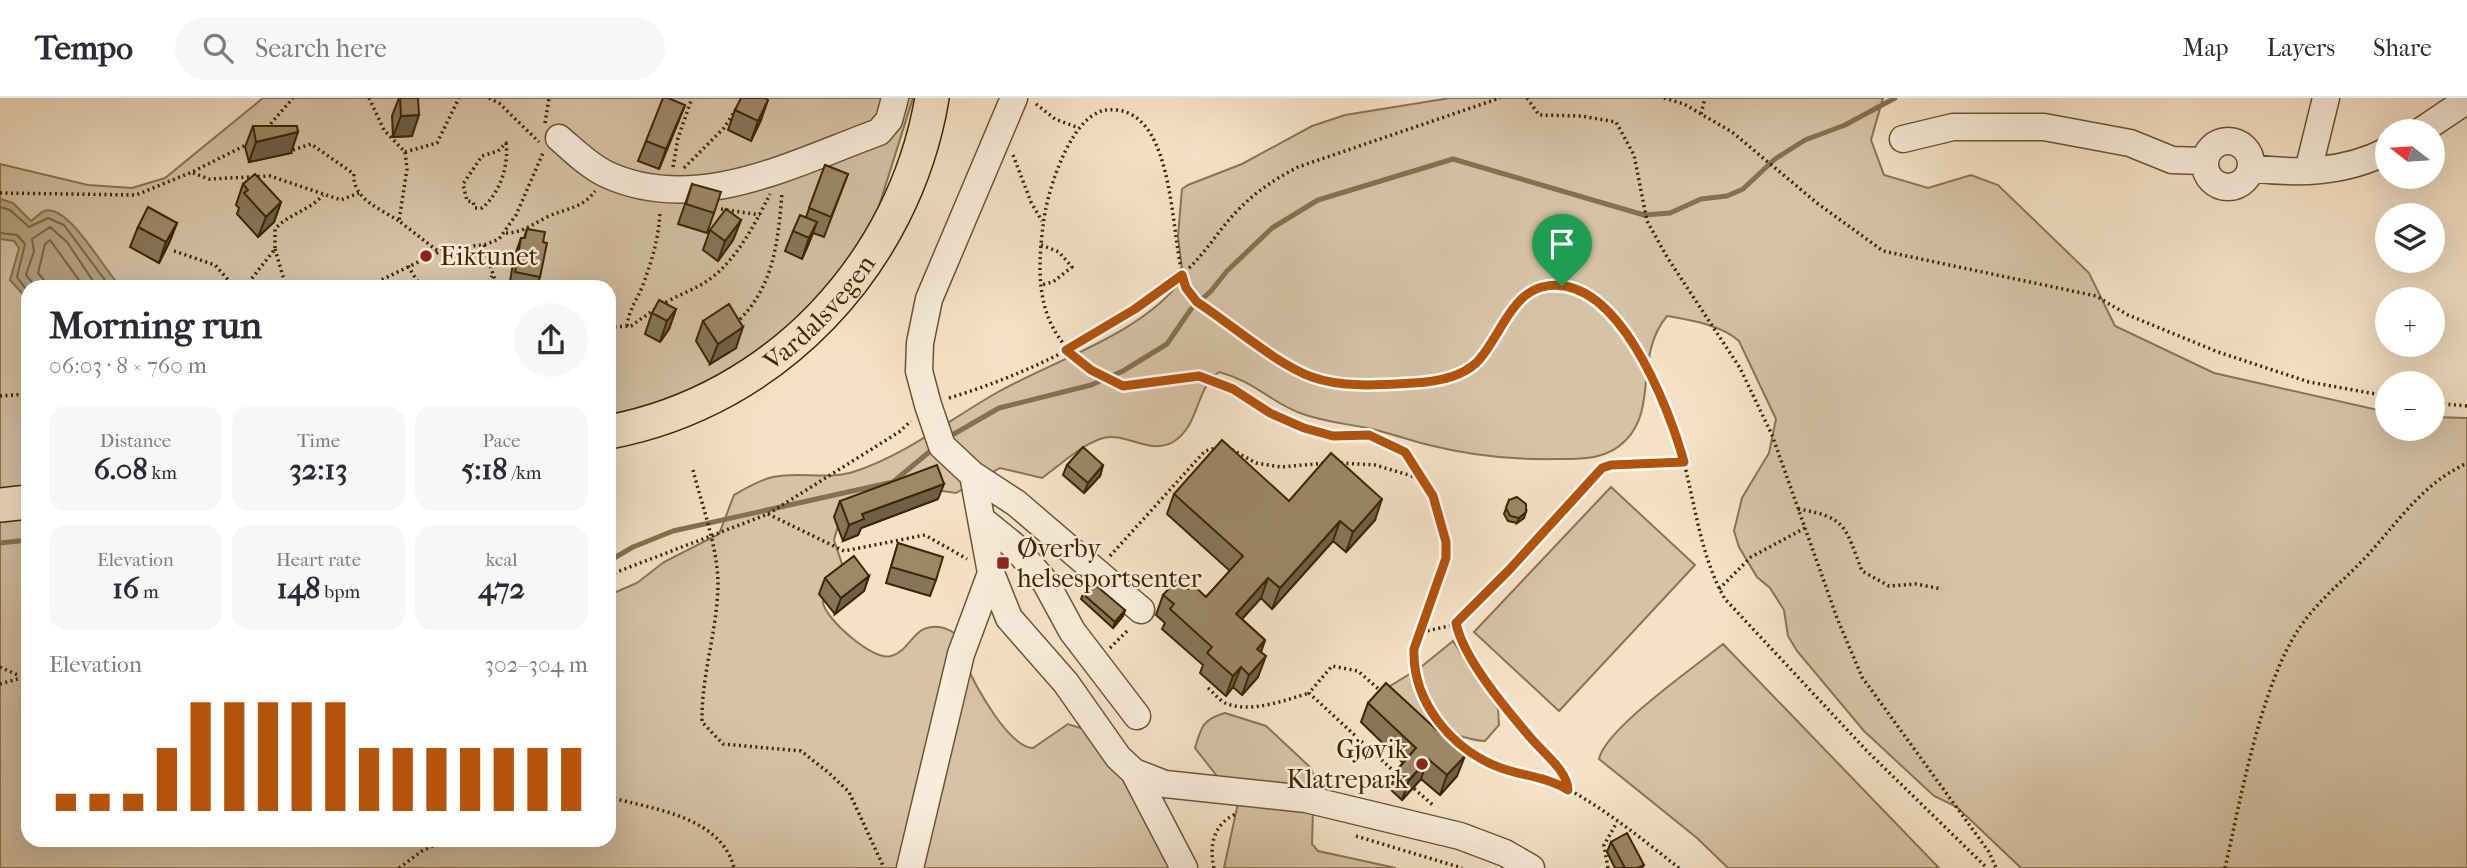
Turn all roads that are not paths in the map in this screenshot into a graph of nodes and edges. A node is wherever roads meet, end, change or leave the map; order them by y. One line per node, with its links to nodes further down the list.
1 (895, 98): 8 (street)
2 (932, 98): 11 (main road, Vardalsvegen)
3 (1014, 98): 12 (street)
4 (2326, 98): 10 (street)
5 (2467, 100): 6 (street)
6 (2439, 119)
7 (1903, 139): 10 (street)
8 (552, 143)
9 (2375, 156): 10 (street)
10 (2308, 171)
11 (616, 431)
12 (973, 475): 15 (street); 17 (street)
13 (21, 503): 14 (main road)
14 (0, 505)
15 (981, 519): 16 (street); 18 (street)
16 (991, 573): 19 (street); 20 (street)
17 (1142, 610)
18 (1137, 716)
19 (1134, 772): 21 (street); 22 (street)
20 (910, 868)
21 (1184, 868)
22 (1531, 868)

